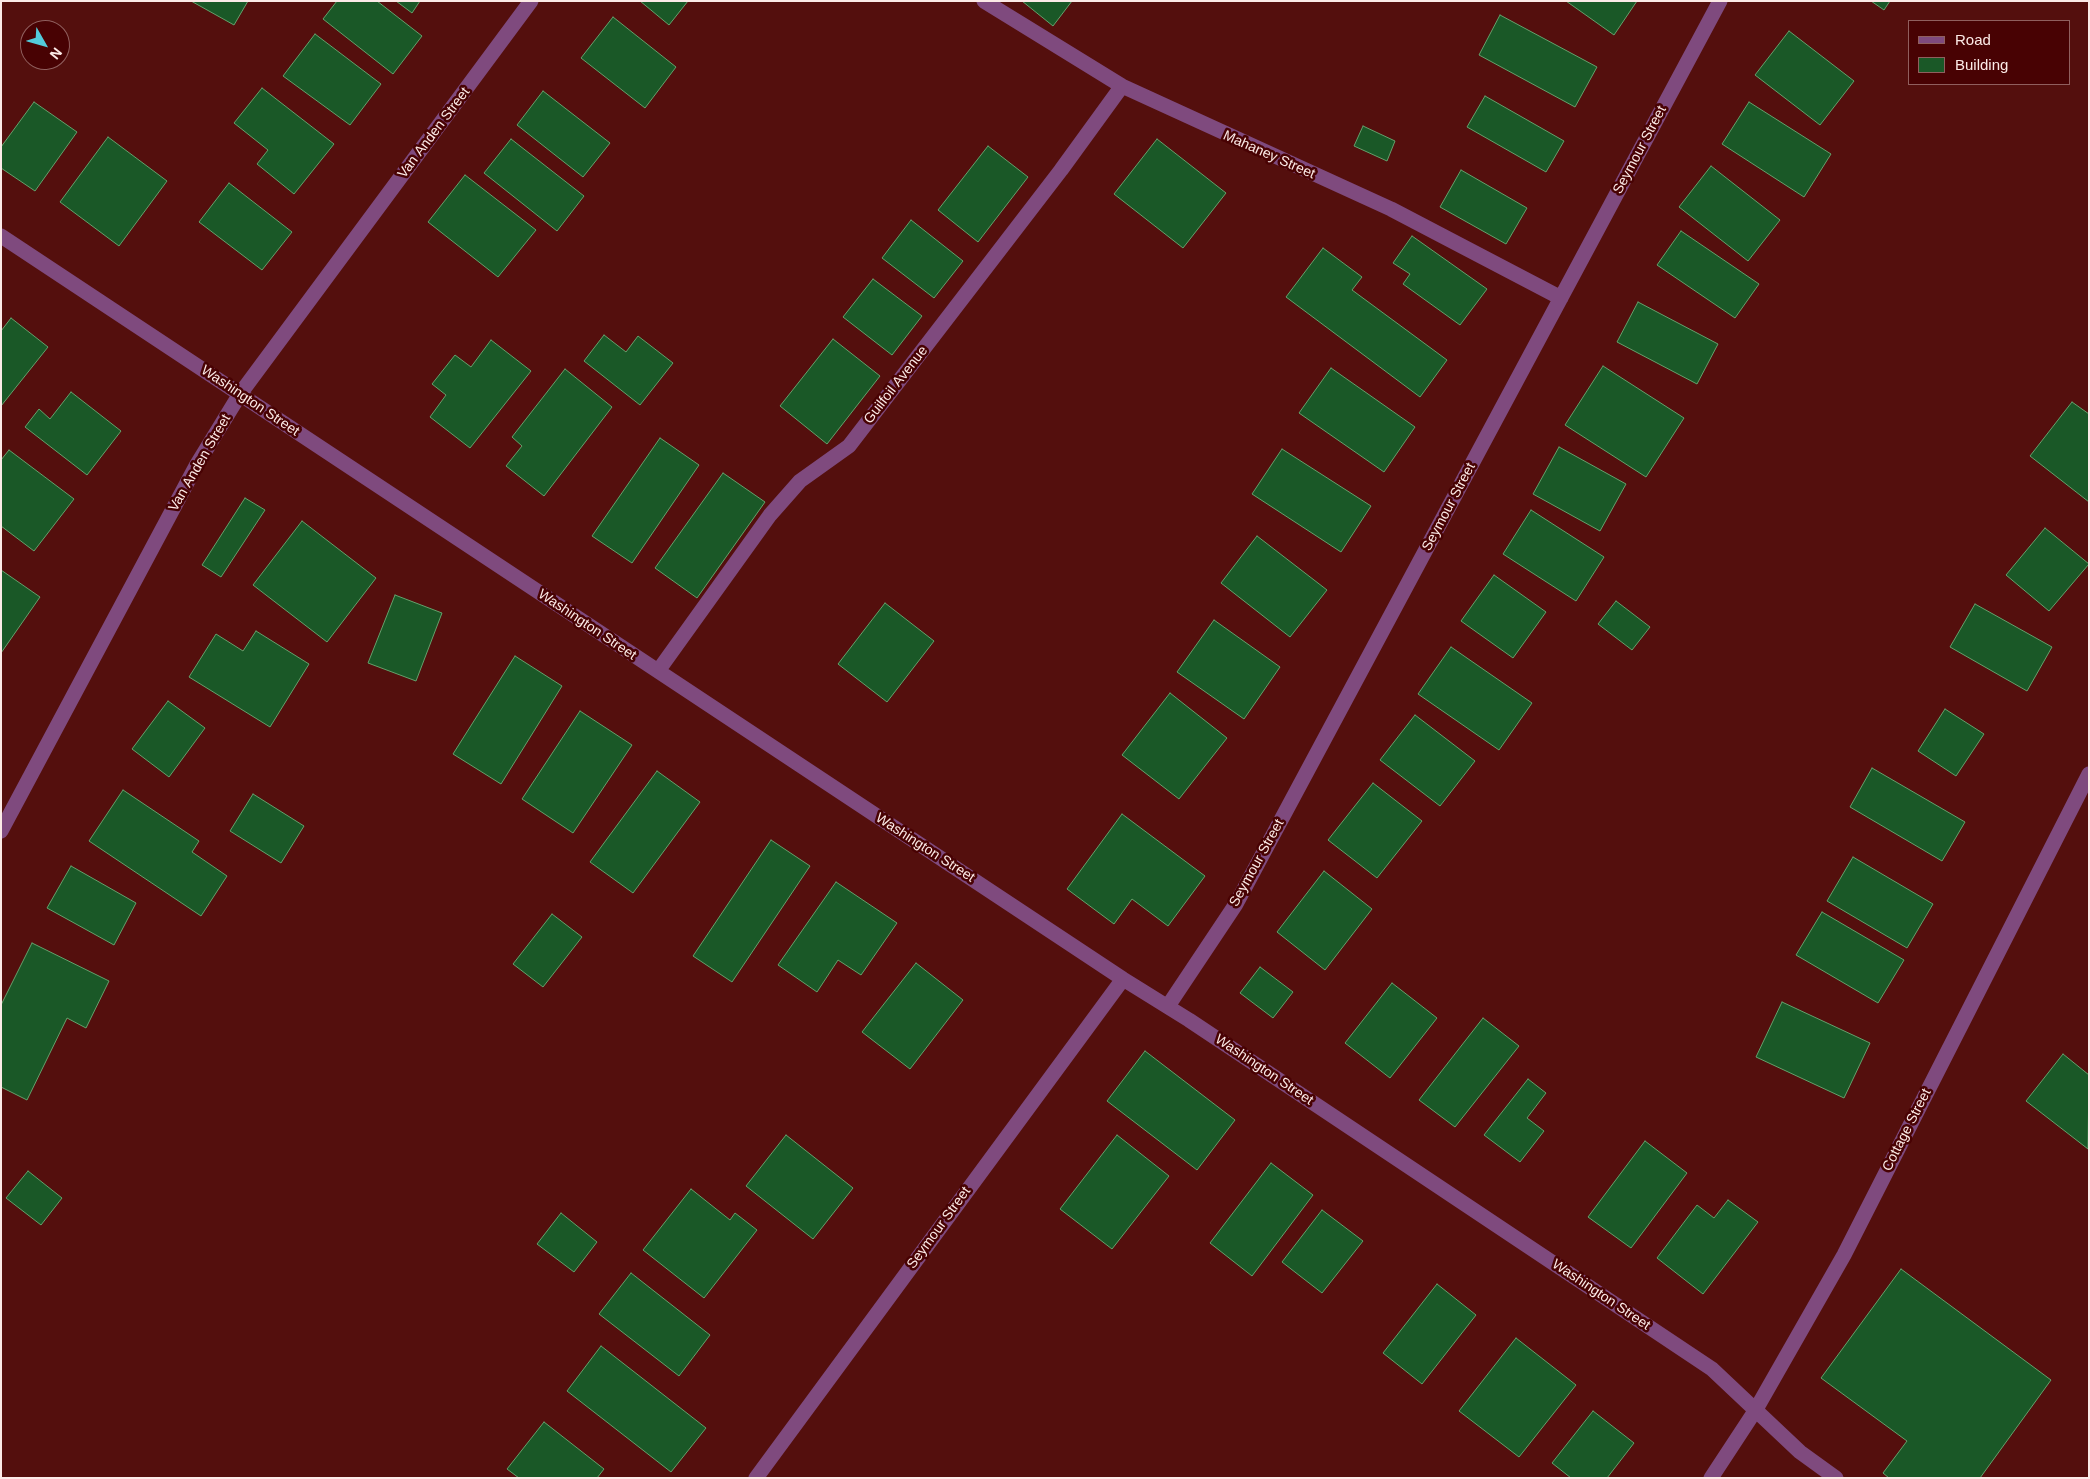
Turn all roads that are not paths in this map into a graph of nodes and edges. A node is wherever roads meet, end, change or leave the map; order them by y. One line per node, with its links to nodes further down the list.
1 (531, 1): 7 (street, Van Anden Street)
2 (984, 1): 4 (street, Mahaney Street)
3 (1720, 1): 6 (street, Seymour Street)
4 (1122, 86): 6 (street, Mahaney Street); 8 (street, Guilfoil Avenue)
5 (1, 236): 7 (street, Washington Street)
6 (1561, 298): 12 (street, Seymour Street)
7 (240, 394): 8 (street, Washington Street); 10 (street, Van Anden Street)
8 (658, 671): 11 (street, Washington Street)
9 (2089, 774): 13 (street, Cottage Street)
10 (1, 831)
11 (1123, 979): 12 (street, Washington Street); 14 (street, Seymour Street)
12 (1168, 1006): 13 (street, Washington Street)
13 (1755, 1410): 15 (street, Cottage Street); 16 (street, Washington Street)
14 (756, 1478)
15 (1711, 1478)
16 (1836, 1478)

